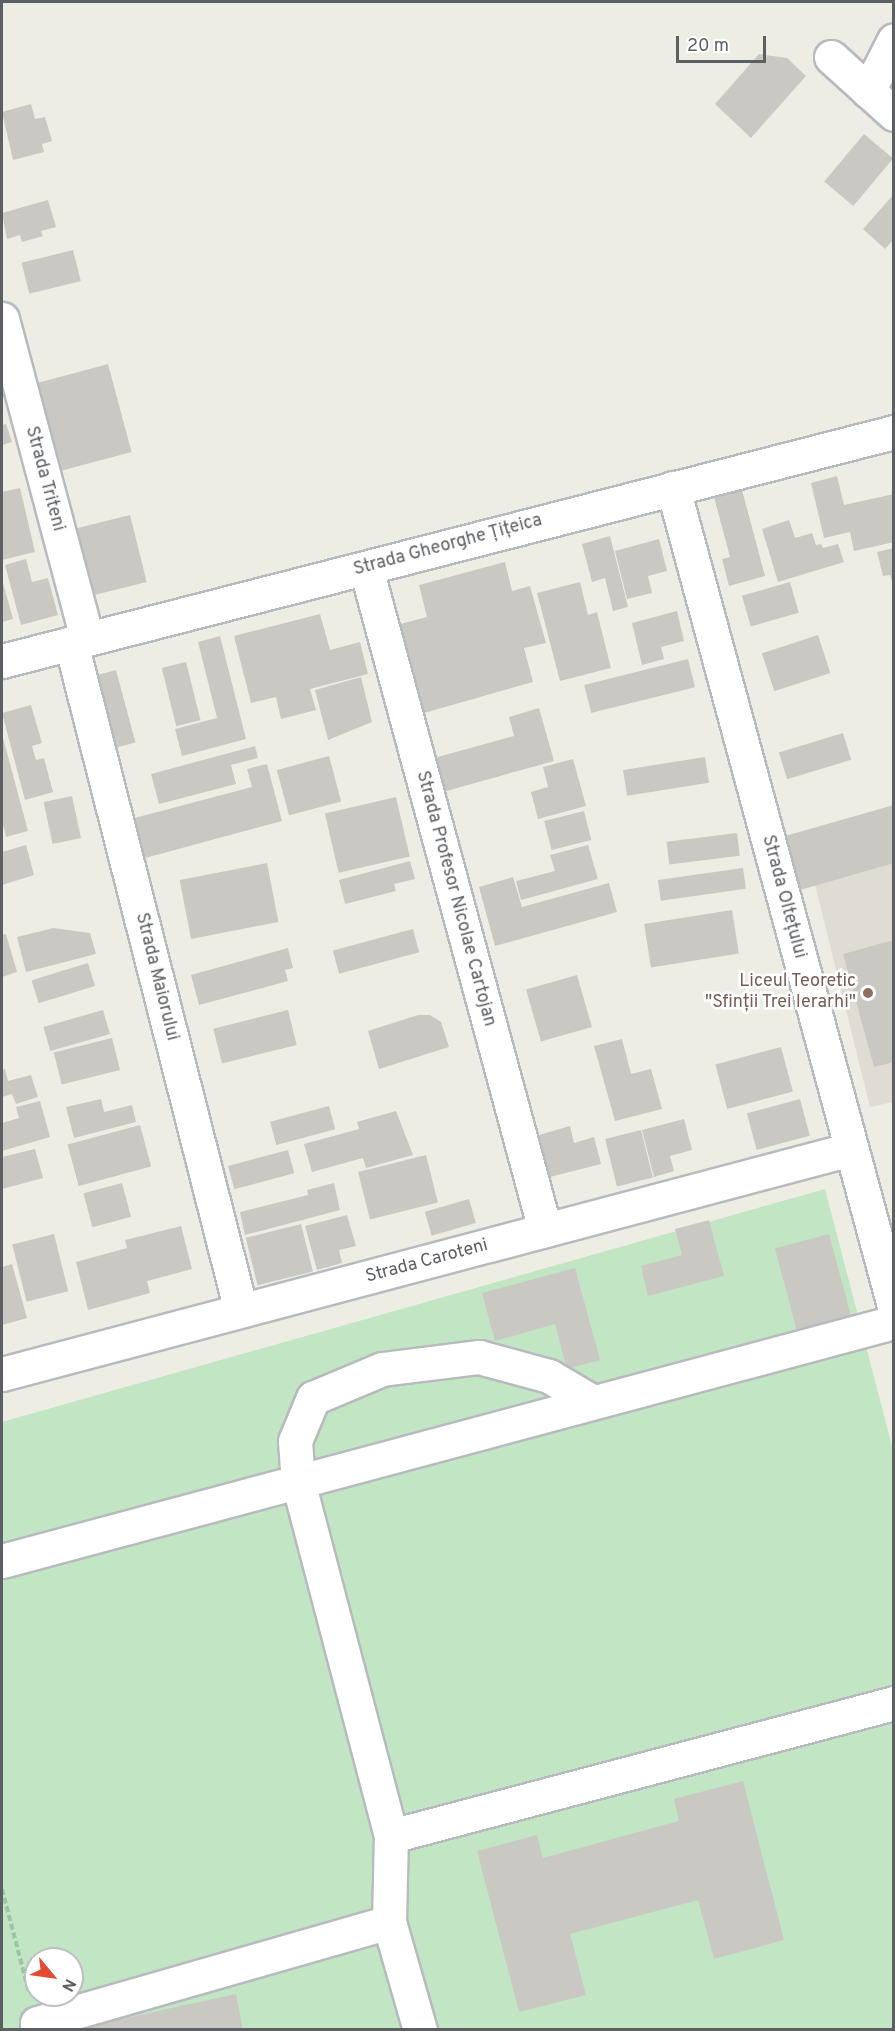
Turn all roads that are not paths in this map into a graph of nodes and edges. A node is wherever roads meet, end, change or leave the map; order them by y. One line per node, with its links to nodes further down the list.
1 (894, 40): 3 (street)
2 (831, 57): 3 (street)
3 (868, 91): 4 (street)
4 (894, 114)
5 (2, 319): 9 (street, Strada Triteni)
6 (894, 432): 7 (street, Strada Gheorghe Țițeica)
7 (673, 488): 8 (street, Strada Gheorghe Țițeica); 11 (street, Strada Oltețului)
8 (366, 568): 9 (street, Strada Gheorghe Țițeica); 12 (street, Strada Profesor Nicolae Cartojan)
9 (79, 641): 10 (street, Strada Gheorghe Țițeica); 14 (street, Strada Maiorului)
10 (2, 661)
11 (851, 1149): 12 (street, Strada Caroteni); 13 (street, Strada Oltețului)
12 (545, 1230): 14 (street, Strada Caroteni)
13 (894, 1306)
14 (241, 1311): 16 (street, Strada Caroteni)
15 (894, 1322): 17 (street)
16 (2, 1374)
17 (593, 1402): 18 (street); 18 (street)
18 (298, 1482): 19 (street); 21 (street)
19 (2, 1561)
20 (894, 1703): 21 (street)
21 (391, 1836): 22 (street)
22 (388, 1922): 23 (street); 24 (street)
23 (38, 2026)
24 (420, 2030)

